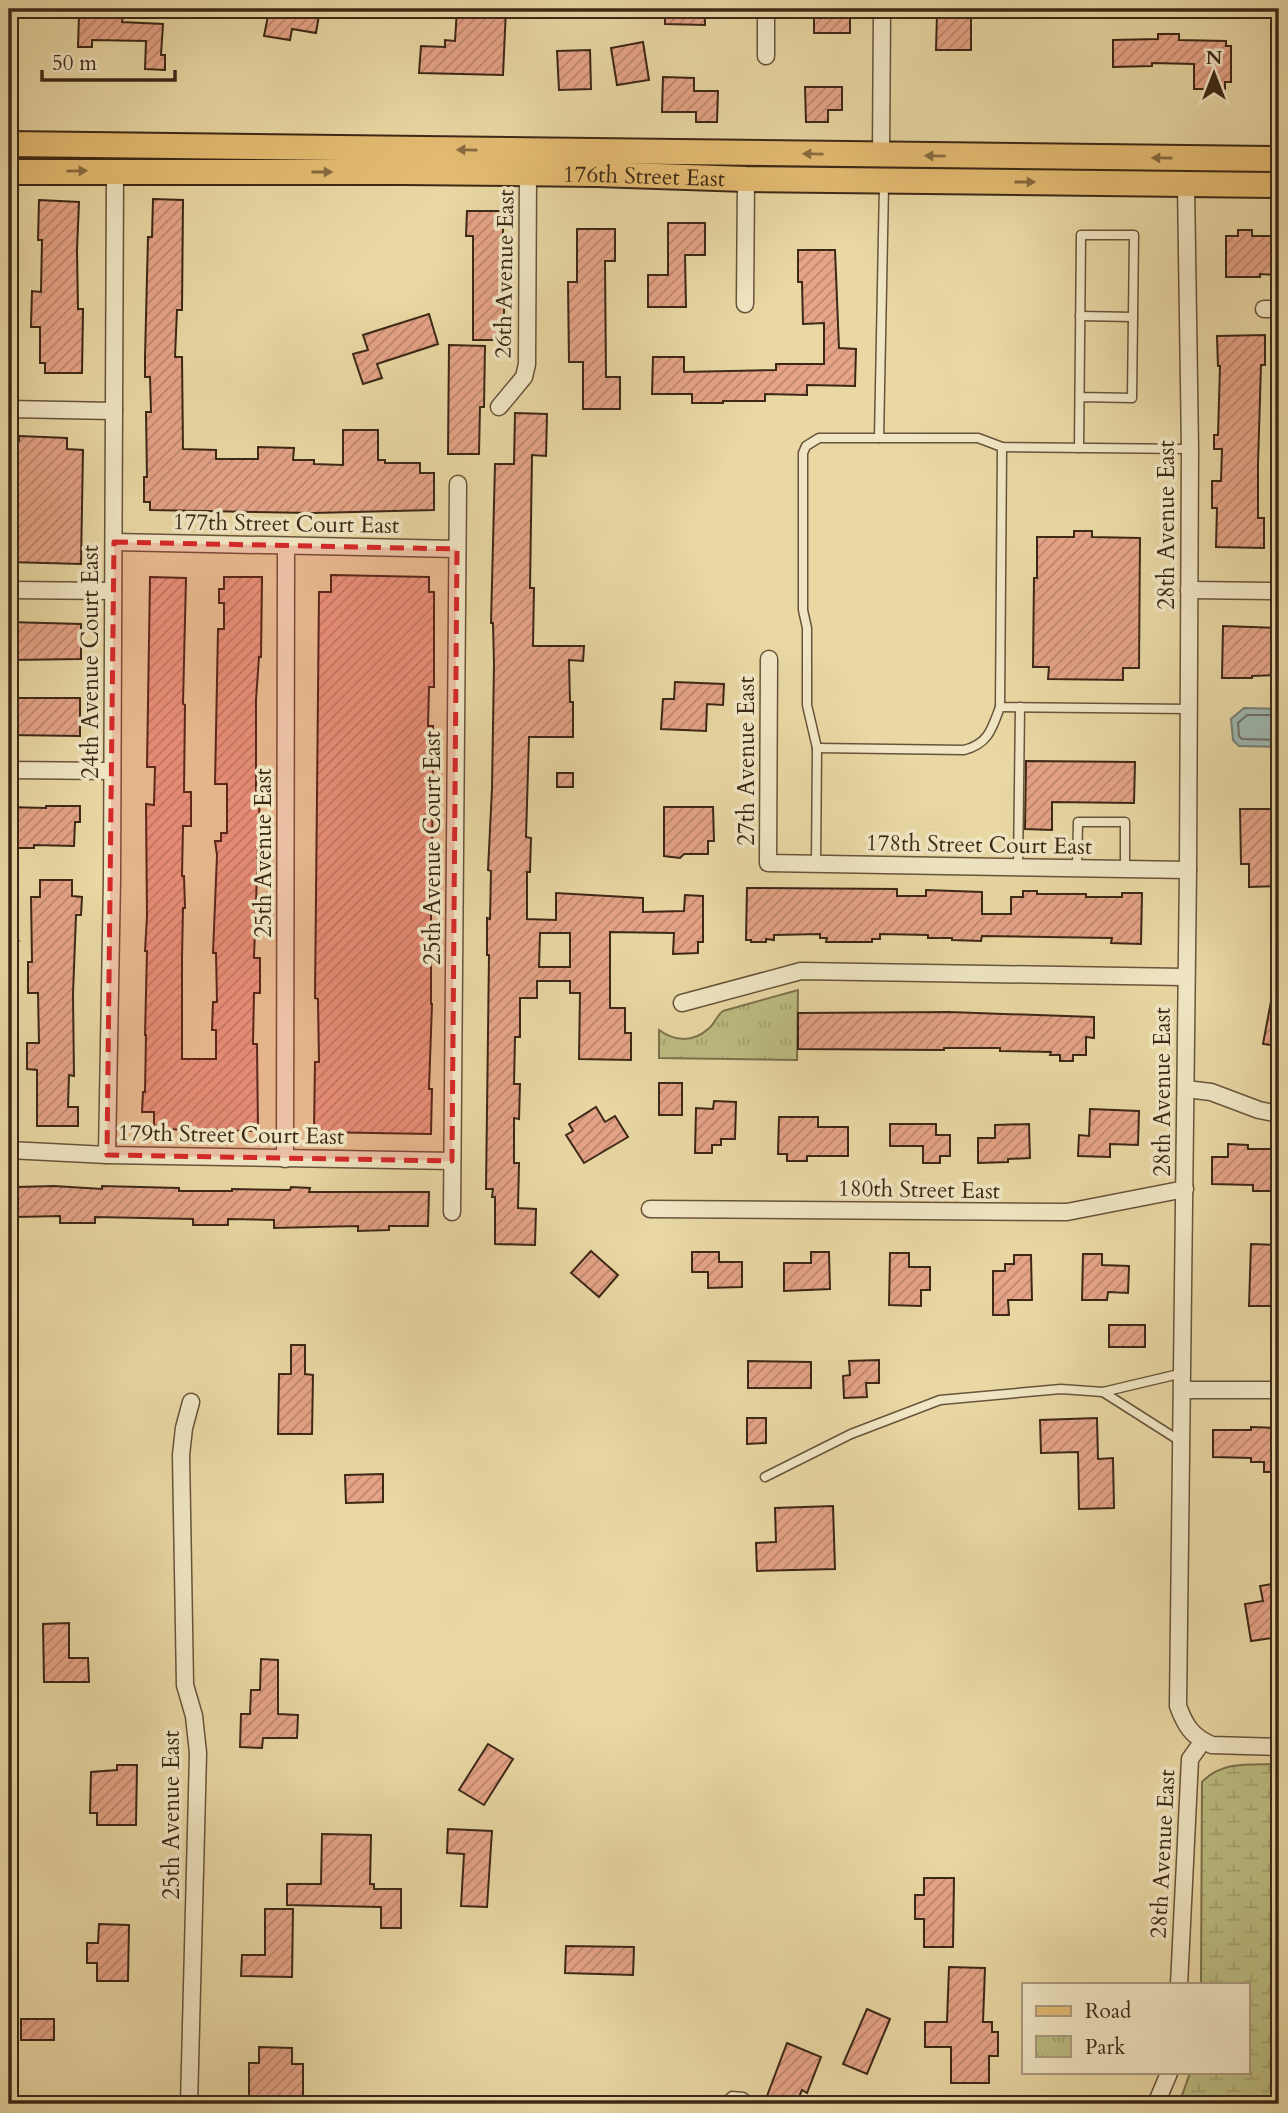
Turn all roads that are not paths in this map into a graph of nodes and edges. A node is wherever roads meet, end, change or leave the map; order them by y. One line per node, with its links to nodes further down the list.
1 (766, 9): 3 (street)
2 (882, 9): 6 (street)
3 (766, 56)
4 (9, 144): 5 (main road, 176th Street East, one-way to 4)
5 (642, 152): 6 (main road, 176th Street East, one-way to 5); 10 (main road)
6 (881, 155): 7 (main road, 176th Street East, one-way to 6)
7 (1279, 159)
8 (115, 170): 9 (main road, 176th Street East, one-way to 8); 10 (main road, 176th Street East, one-way to 10); 23 (street, 24th Avenue Court East)
9 (9, 172)
10 (499, 173): 12 (main road, 176th Street East)
11 (1279, 173): 15 (main road)
12 (528, 174): 13 (main road, 176th Street East); 21 (street, 26th Avenue East)
13 (746, 179): 14 (main road, 176th Street East); 17 (street)
14 (884, 181): 15 (main road, 176th Street East, one-way to 15); 24 (lane)
15 (1186, 185): 16 (main road, 176th Street East); 27 (street, 28th Avenue East)
16 (1279, 185)
17 (746, 304)
18 (1080, 316): 19 (lane); 19 (lane); 20 (lane)
19 (1133, 317): 20 (lane)
20 (1080, 397): 26 (lane)
21 (499, 407)
22 (9, 409): 23 (street)
23 (114, 411): 29 (street, 24th Avenue Court East)
24 (879, 438): 25 (lane); 40 (lane)
25 (1002, 447): 26 (lane); 37 (lane)
26 (1079, 448): 27 (lane)
27 (1189, 449): 33 (street, 28th Avenue East)
28 (458, 484): 31 (street, 25th Avenue Court East)
29 (114, 542): 30 (street, 177th Street Court East); 34 (street, 24th Avenue Court East)
30 (286, 547): 31 (street, 177th Street Court East); 55 (street, 25th Avenue East)
31 (457, 549): 56 (street, 25th Avenue Court East)
32 (9, 590): 34 (street)
33 (1189, 590): 35 (street); 39 (street, 28th Avenue East)
34 (113, 591): 42 (street, 24th Avenue Court East)
35 (1279, 591)
36 (769, 659): 43 (street, 27th Avenue East)
37 (1000, 707): 38 (lane); 40 (lane)
38 (1020, 708): 39 (lane); 45 (lane)
39 (1189, 709): 48 (street, 28th Avenue East)
40 (817, 748): 44 (lane)
41 (9, 770): 42 (street)
42 (112, 772): 54 (street, 24th Avenue Court East)
43 (768, 863): 44 (street, 178th Street Court East)
44 (816, 864): 45 (street, 178th Street Court East)
45 (1017, 867): 46 (street, 178th Street Court East)
46 (1077, 868): 47 (street, 178th Street Court East); 47 (lane)
47 (1125, 869): 48 (street, 178th Street Court East)
48 (1188, 870): 49 (street, 28th Avenue East)
49 (1185, 977): 50 (street); 51 (street, 28th Avenue East)
50 (682, 1003)
51 (1186, 1089): 52 (street); 57 (street, 28th Avenue East)
52 (1279, 1114)
53 (9, 1150): 54 (street, 179th Street Court East)
54 (107, 1155): 55 (street, 179th Street Court East)
55 (285, 1158): 56 (street, 179th Street Court East)
56 (452, 1161): 59 (street, 25th Avenue Court East)
57 (1185, 1189): 58 (street, 180th Street East); 60 (street, 28th Avenue East)
58 (650, 1209)
59 (452, 1212)
60 (1183, 1373): 61 (street, 28th Avenue East); 63 (lane)
61 (1183, 1390): 62 (street); 65 (street, 28th Avenue East)
62 (1279, 1390)
63 (1103, 1392): 65 (lane); 66 (lane)
64 (191, 1402): 71 (street, 25th Avenue East)
65 (1183, 1443): 67 (street, 28th Avenue East)
66 (765, 1477)
67 (1203, 1741): 68 (street); 69 (street, 28th Avenue East)
68 (1279, 1747)
69 (1179, 1983)
70 (1169, 2074): 74 (street)
71 (189, 2104)
72 (722, 2104): 73 (lane)
73 (753, 2104)
74 (1156, 2104)

